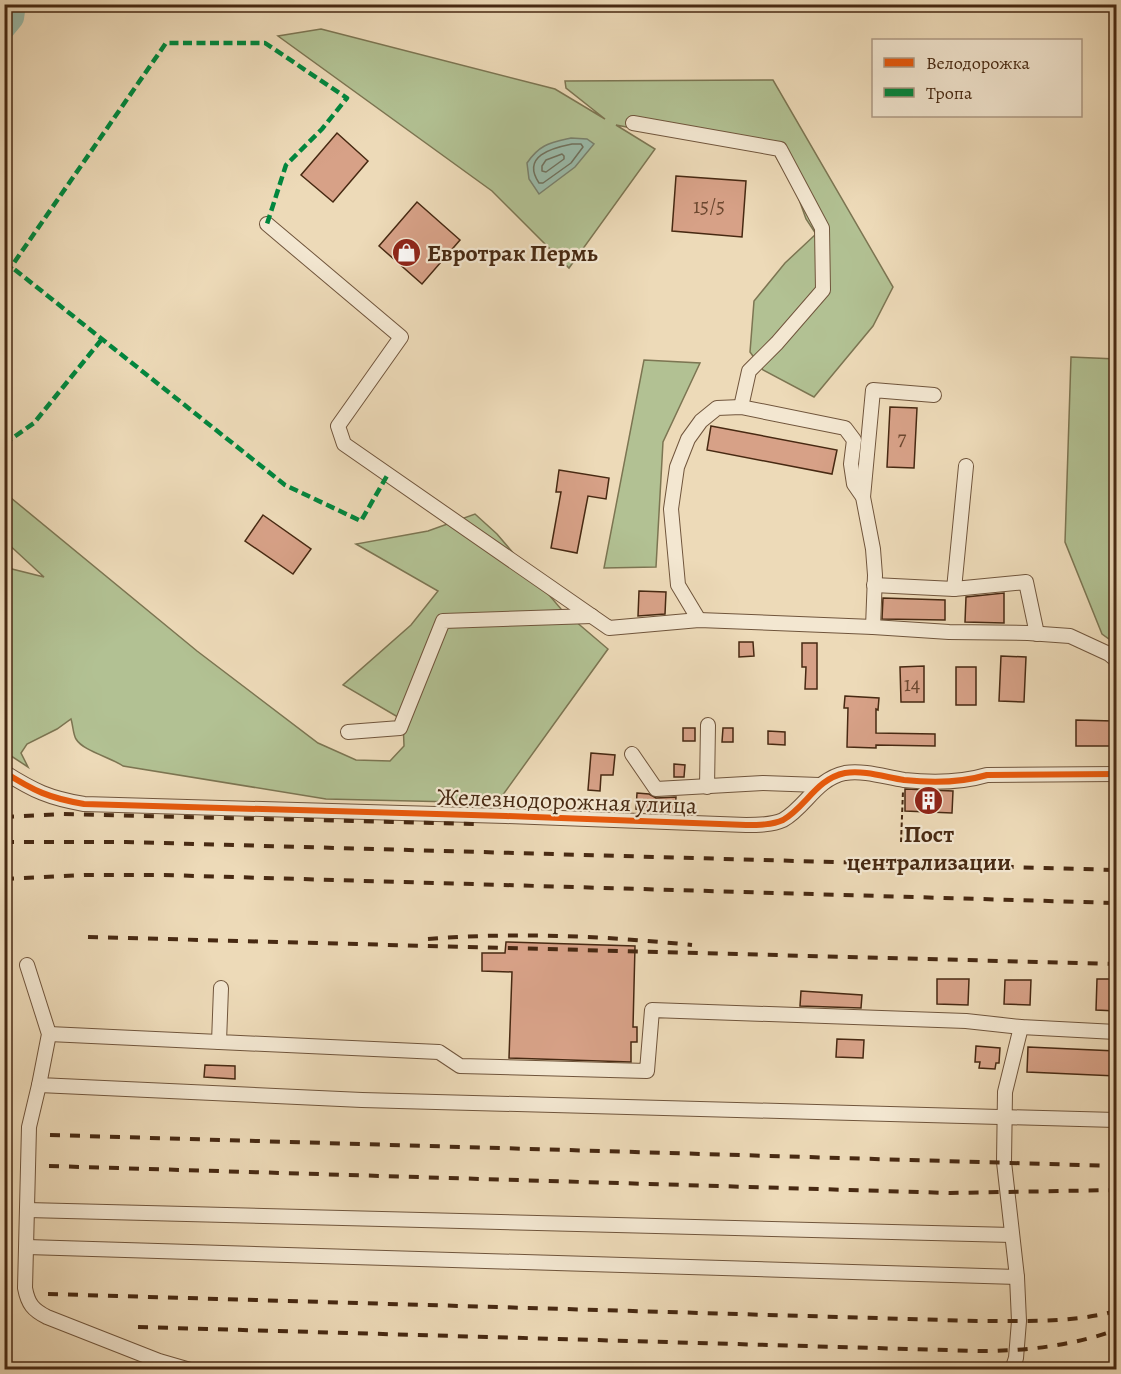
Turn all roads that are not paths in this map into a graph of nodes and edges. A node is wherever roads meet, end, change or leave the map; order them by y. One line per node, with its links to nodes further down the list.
1 (633, 123): 4 (street)
2 (267, 224): 9 (street)
3 (934, 396): 6 (street)
4 (741, 407): 6 (street); 10 (street)
5 (966, 466): 8 (street)
6 (863, 497): 7 (street)
7 (874, 585): 8 (street); 11 (street)
8 (954, 589): 12 (street)
9 (592, 616): 10 (street); 15 (street)
10 (699, 620): 11 (street)
11 (873, 627): 12 (street)
12 (1037, 634): 13 (street)
13 (1116, 660)
14 (708, 724): 20 (street)
15 (348, 732)
16 (632, 754): 20 (street)
17 (4, 772): 19 (street, Железнодорожная улица)
18 (1116, 774): 19 (street, Железнодорожная улица)
19 (819, 785): 20 (street)
20 (707, 787)
21 (27, 966): 25 (street)
22 (220, 987): 26 (street)
23 (1020, 1027): 24 (street); 26 (street); 28 (street)
24 (1116, 1032)
25 (49, 1034): 26 (street); 27 (street)
26 (219, 1042)
27 (39, 1085): 28 (street); 30 (street)
28 (1004, 1118): 29 (street); 31 (street)
29 (1116, 1120)
30 (27, 1210): 31 (street); 32 (street)
31 (1012, 1235): 33 (street)
32 (27, 1246): 33 (street); 34 (street)
33 (1017, 1277): 35 (street)
34 (190, 1370)
35 (1012, 1370)

